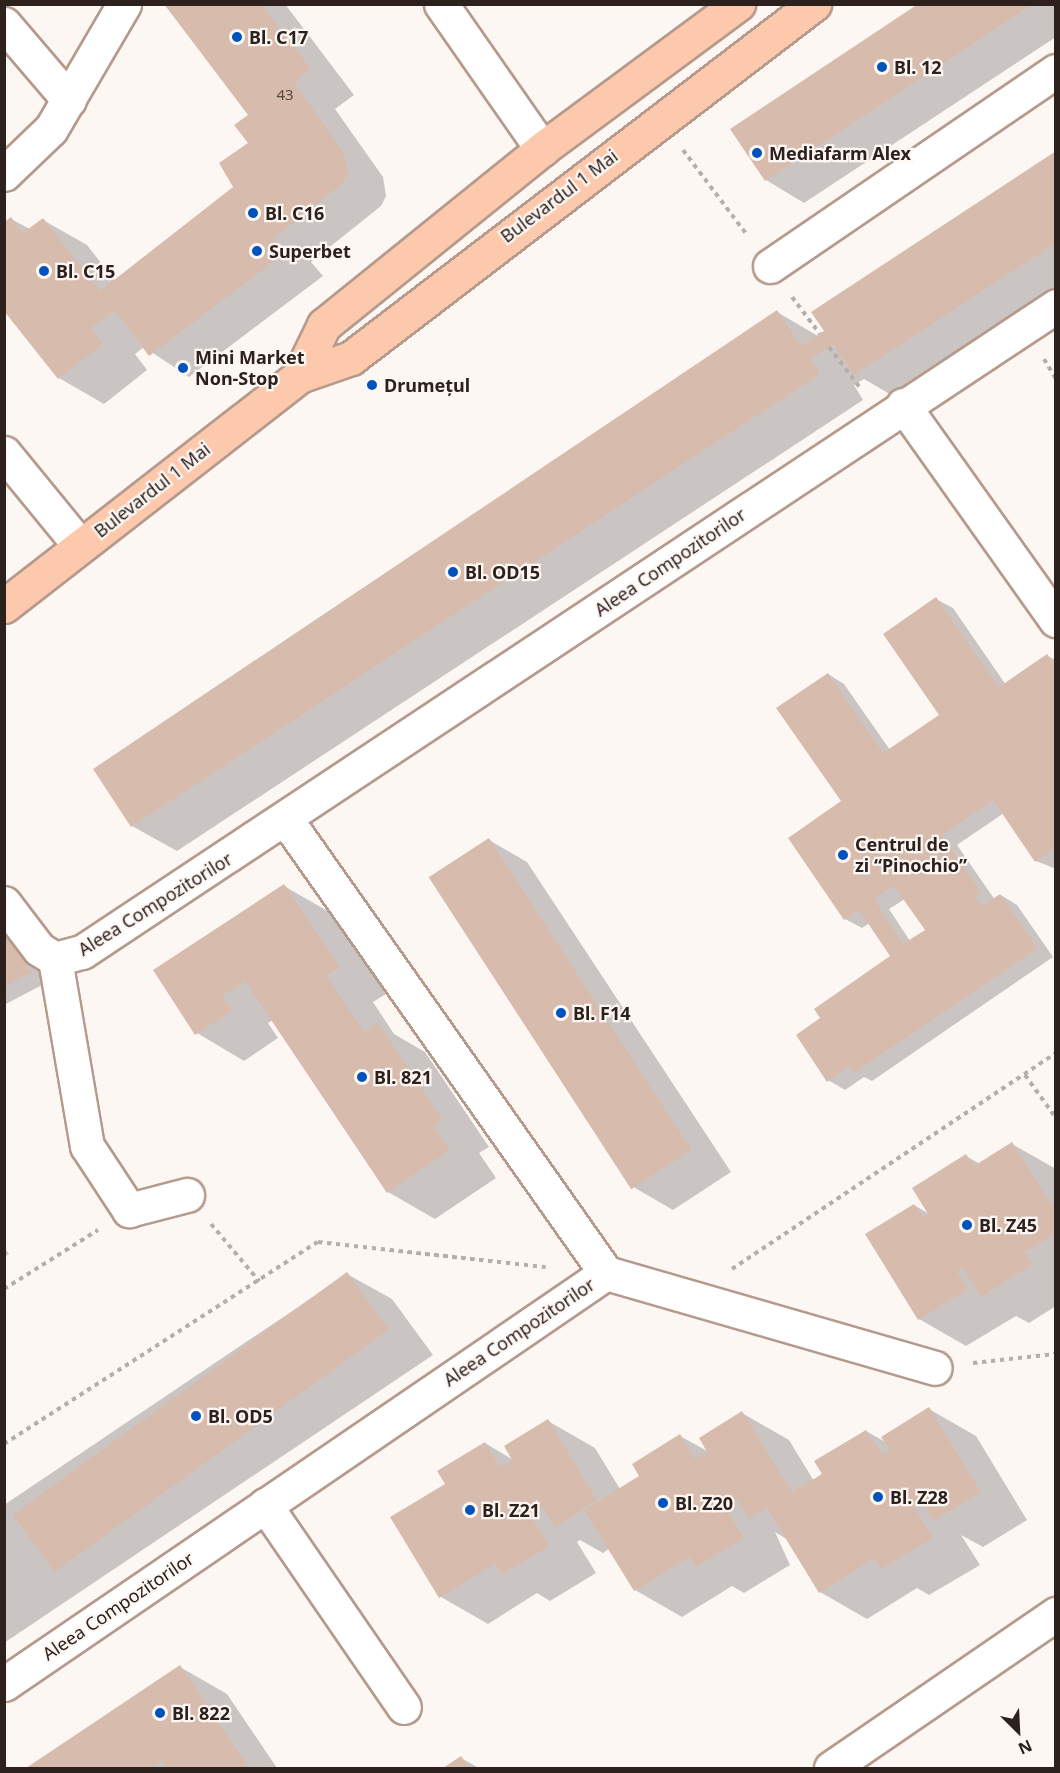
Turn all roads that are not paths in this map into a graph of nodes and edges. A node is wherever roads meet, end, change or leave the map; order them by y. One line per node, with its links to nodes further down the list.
1 (124, 4): 7 (street)
2 (441, 4): 8 (street)
3 (738, 4): 8 (main road, Bulevardul 1 Mai)
4 (814, 4): 12 (main road, Bulevardul 1 Mai)
5 (4, 24): 7 (street)
6 (1056, 71): 10 (street)
7 (69, 100): 9 (street)
8 (542, 149): 12 (main road, Bulevardul 1 Mai)
9 (4, 174)
10 (770, 266)
11 (1056, 306): 13 (street, Aleea Compozitorilor)
12 (299, 376): 15 (main road, Bulevardul 1 Mai)
13 (893, 411): 17 (street); 18 (street, Aleea Compozitorilor)
14 (4, 453): 15 (street)
15 (80, 546): 16 (main road, Bulevardul 1 Mai)
16 (4, 606)
17 (1056, 620)
18 (287, 821): 20 (street, Aleea Compozitorilor); 22 (street, Aleea Compozitorilor)
19 (4, 903): 20 (street, Aleea Compozitorilor)
20 (55, 959): 21 (street)
21 (187, 1195)
22 (606, 1273): 23 (street); 24 (street, Aleea Compozitorilor)
23 (936, 1368)
24 (266, 1505): 26 (street, Aleea Compozitorilor); 27 (street)
25 (1056, 1614): 28 (street)
26 (4, 1684)
27 (404, 1707)
28 (831, 1768)

